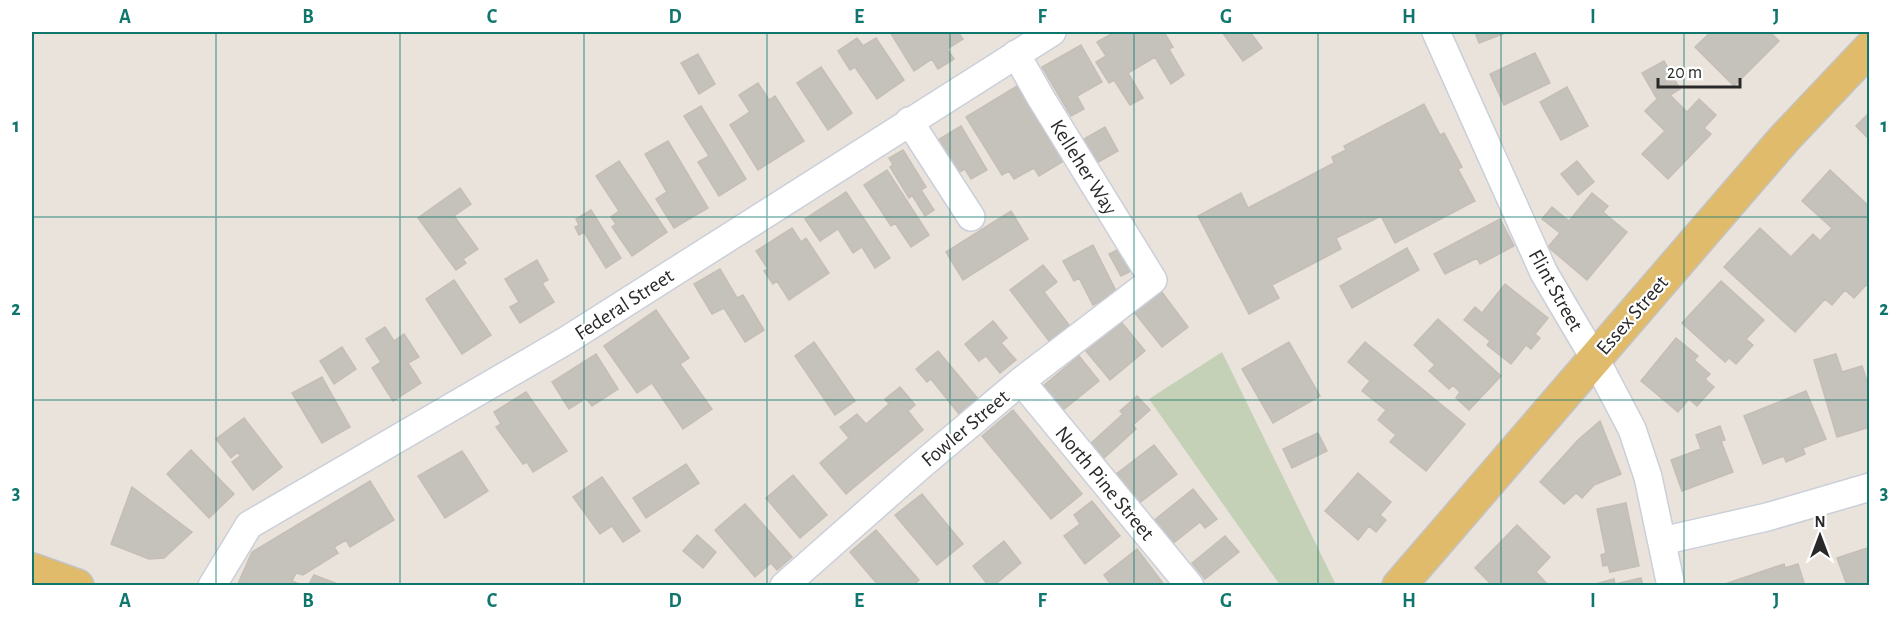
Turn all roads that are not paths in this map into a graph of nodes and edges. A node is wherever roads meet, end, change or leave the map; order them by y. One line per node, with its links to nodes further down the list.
1 (1052, 32): 4 (street, Federal Street)
2 (1436, 32): 8 (street, Flint Street)
3 (1869, 48): 8 (main road, Essex Street)
4 (1016, 54): 5 (street, Federal Street); 7 (street, Kelleher Way)
5 (909, 122): 6 (street); 12 (street, Federal Street)
6 (971, 218)
7 (1153, 280): 9 (street, Fowler Street)
8 (1595, 359): 11 (street, Flint Street); 15 (main road, Essex Street)
9 (1021, 381): 13 (street, Fowler Street); 14 (street, North Pine Street)
10 (1869, 487): 11 (street)
11 (1662, 541): 16 (street, Flint Street)
12 (212, 585)
13 (784, 585)
14 (1190, 585)
15 (1399, 585)
16 (1671, 585)

